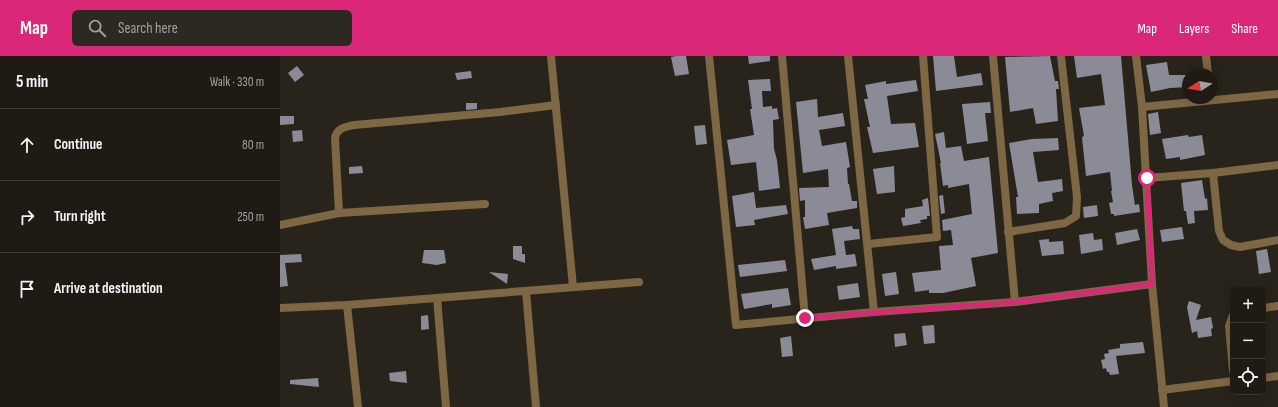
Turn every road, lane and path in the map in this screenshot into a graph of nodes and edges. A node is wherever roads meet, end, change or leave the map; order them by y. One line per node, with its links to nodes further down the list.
1 (552, 56): 14 (street)
2 (709, 56): 36 (street)
3 (782, 56): 36 (street)
4 (848, 56): 24 (street)
5 (923, 56): 24 (street)
6 (993, 56): 22 (street)
7 (1061, 56): 22 (street)
8 (1136, 56): 15 (street)
9 (1206, 56): 10 (street)
10 (1207, 68)
11 (1278, 94): 12 (street)
12 (1218, 99)
13 (1182, 103): 15 (street)
14 (556, 105): 20 (street); 27 (street)
15 (1142, 107): 18 (street)
16 (1278, 165): 17 (street)
17 (1213, 173): 18 (street); 23 (street)
18 (1147, 178): 26 (street)
19 (486, 204): 20 (street)
20 (339, 213): 21 (street)
21 (280, 225)
22 (1008, 232): 30 (street)
23 (1278, 240)
24 (868, 244): 35 (street)
25 (639, 282): 27 (street)
26 (1152, 284): 30 (street); 42 (street)
27 (573, 287): 28 (street)
28 (526, 291): 29 (street); 45 (street)
29 (437, 298): 31 (street); 44 (street)
30 (1015, 302): 35 (street)
31 (347, 305): 33 (street); 43 (street)
32 (1278, 306): 34 (street)
33 (280, 308)
34 (1266, 308)
35 (874, 312): 36 (street)
36 (805, 318)
37 (1230, 323): 38 (street)
38 (1232, 359)
39 (1278, 376): 40 (street)
40 (1266, 378)
41 (1230, 382): 42 (street)
42 (1162, 390): 46 (street)
43 (358, 407)
44 (446, 407)
45 (536, 407)
46 (1164, 407)

